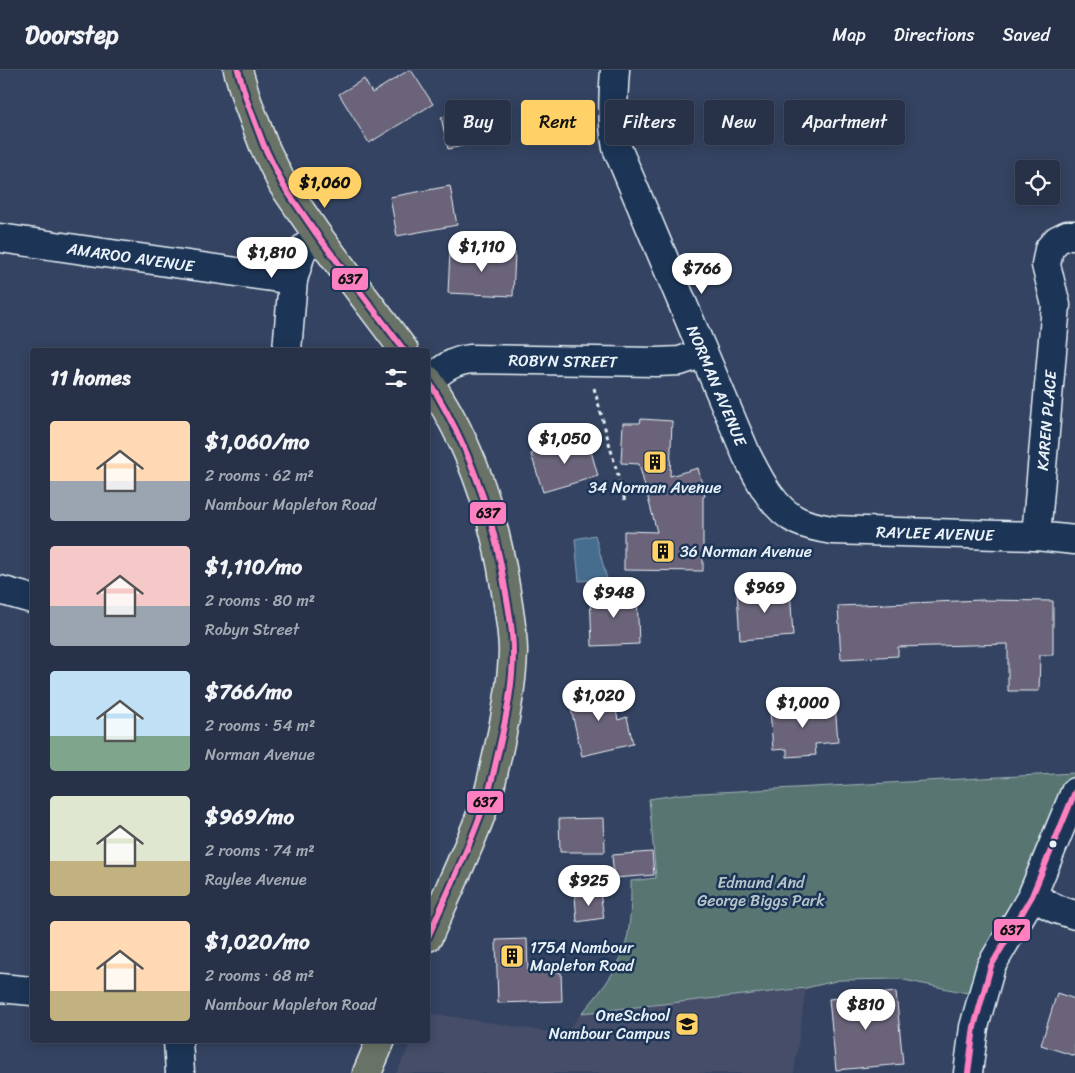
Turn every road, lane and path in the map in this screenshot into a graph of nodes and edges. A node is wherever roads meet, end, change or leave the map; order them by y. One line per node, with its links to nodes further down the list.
1 (238, 70): 4 (main road)
2 (615, 70): 10 (street, NORMAN AVENUE)
3 (1075, 235): 7 (street, KAREN PLACE)
4 (318, 236): 6 (street); 9 (main road)
5 (0, 238): 6 (street, AMAROO AVENUE)
6 (293, 280): 8 (street)
7 (1065, 298): 16 (street, KAREN PLACE)
8 (287, 348)
9 (402, 348)
10 (703, 353): 11 (street, ROBYN STREET); 15 (street, NORMAN AVENUE)
11 (586, 361): 12 (street, ROBYN STREET); 14 (path)
12 (430, 379)
13 (430, 384): 23 (main road)
14 (624, 501)
15 (796, 520): 16 (street, RAYLEE AVENUE)
16 (1036, 536): 17 (street, RAYLEE AVENUE)
17 (1075, 540)
18 (0, 590): 19 (street)
19 (30, 598)
20 (1075, 792): 21 (street)
21 (1032, 896): 22 (street); 30 (street)
22 (1075, 915)
23 (430, 932)
24 (0, 988): 25 (street)
25 (30, 990)
26 (178, 1043): 28 (street)
27 (380, 1043): 29 (main road)
28 (180, 1073)
29 (366, 1073)
30 (968, 1073)

